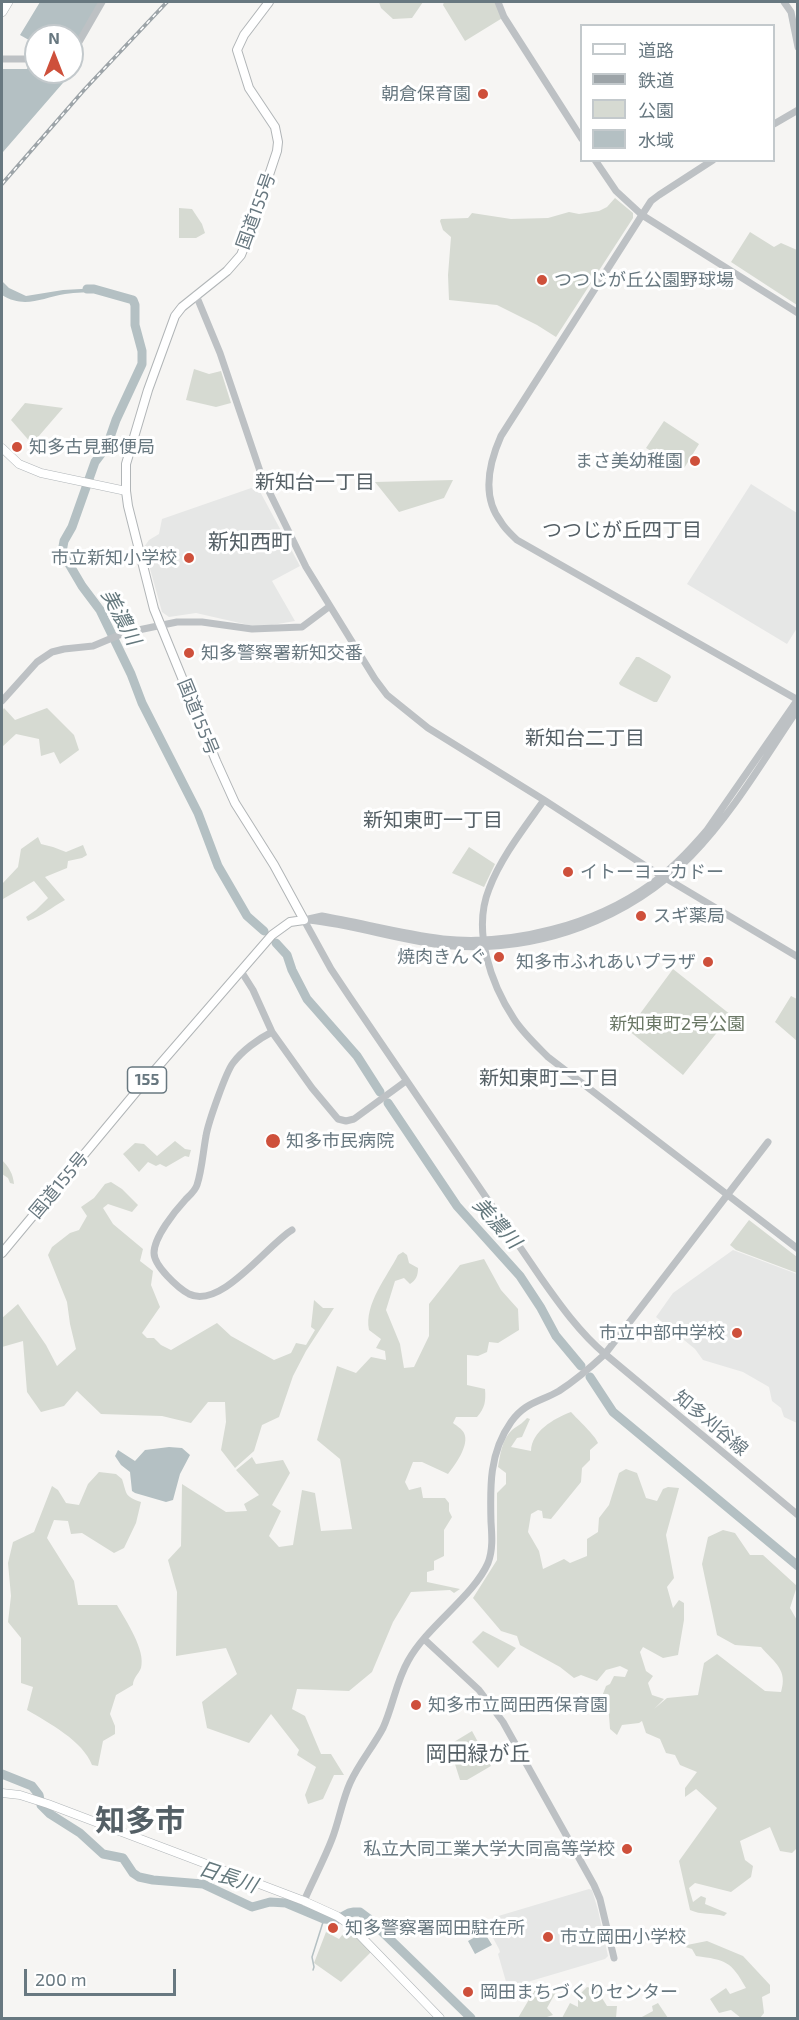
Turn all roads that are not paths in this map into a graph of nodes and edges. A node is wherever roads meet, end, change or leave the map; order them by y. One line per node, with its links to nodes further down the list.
1 (8, 2): 6 (highway)
2 (102, 2): 7 (street)
3 (270, 2): 17 (highway, 国道155号)
4 (498, 2): 13 (street)
5 (784, 2): 8 (street)
6 (2, 12)
7 (84, 33)
8 (798, 47)
9 (2, 59): 10 (street)
10 (24, 59)
11 (798, 110): 12 (street)
12 (775, 123)
13 (580, 137)
14 (596, 162): 16 (street)
15 (710, 162): 16 (street)
16 (642, 215): 18 (street); 23 (street)
17 (196, 295): 20 (highway, 国道155号); 21 (street)
18 (798, 313)
19 (2, 448): 20 (main road)
20 (126, 491): 22 (highway, 国道155号)
21 (330, 606): 22 (street); 26 (street)
22 (160, 624): 24 (street); 28 (highway, 国道155号)
23 (797, 699): 27 (street)
24 (2, 701)
25 (798, 709): 27 (street)
26 (544, 800): 27 (street); 29 (street)
27 (664, 876): 29 (street); 30 (street)
28 (304, 920): 29 (street); 31 (highway, 国道155号 / 155); 33 (street, 知多刈谷線)
29 (484, 943): 35 (street)
30 (798, 957)
31 (241, 971): 32 (street); 38 (highway, 国道155号 / 155)
32 (272, 1032): 33 (street); 36 (street)
33 (406, 1081): 39 (street, 知多刈谷線)
34 (768, 1142): 35 (street)
35 (729, 1195): 37 (street); 39 (street)
36 (292, 1230)
37 (798, 1249)
38 (2, 1253)
39 (605, 1354): 40 (street, 知多刈谷線); 41 (street)
40 (798, 1515)
41 (424, 1639): 43 (street); 44 (street)
42 (2, 1793): 43 (main road)
43 (304, 1901): 45 (main road)
44 (614, 1959)
45 (440, 2019)

